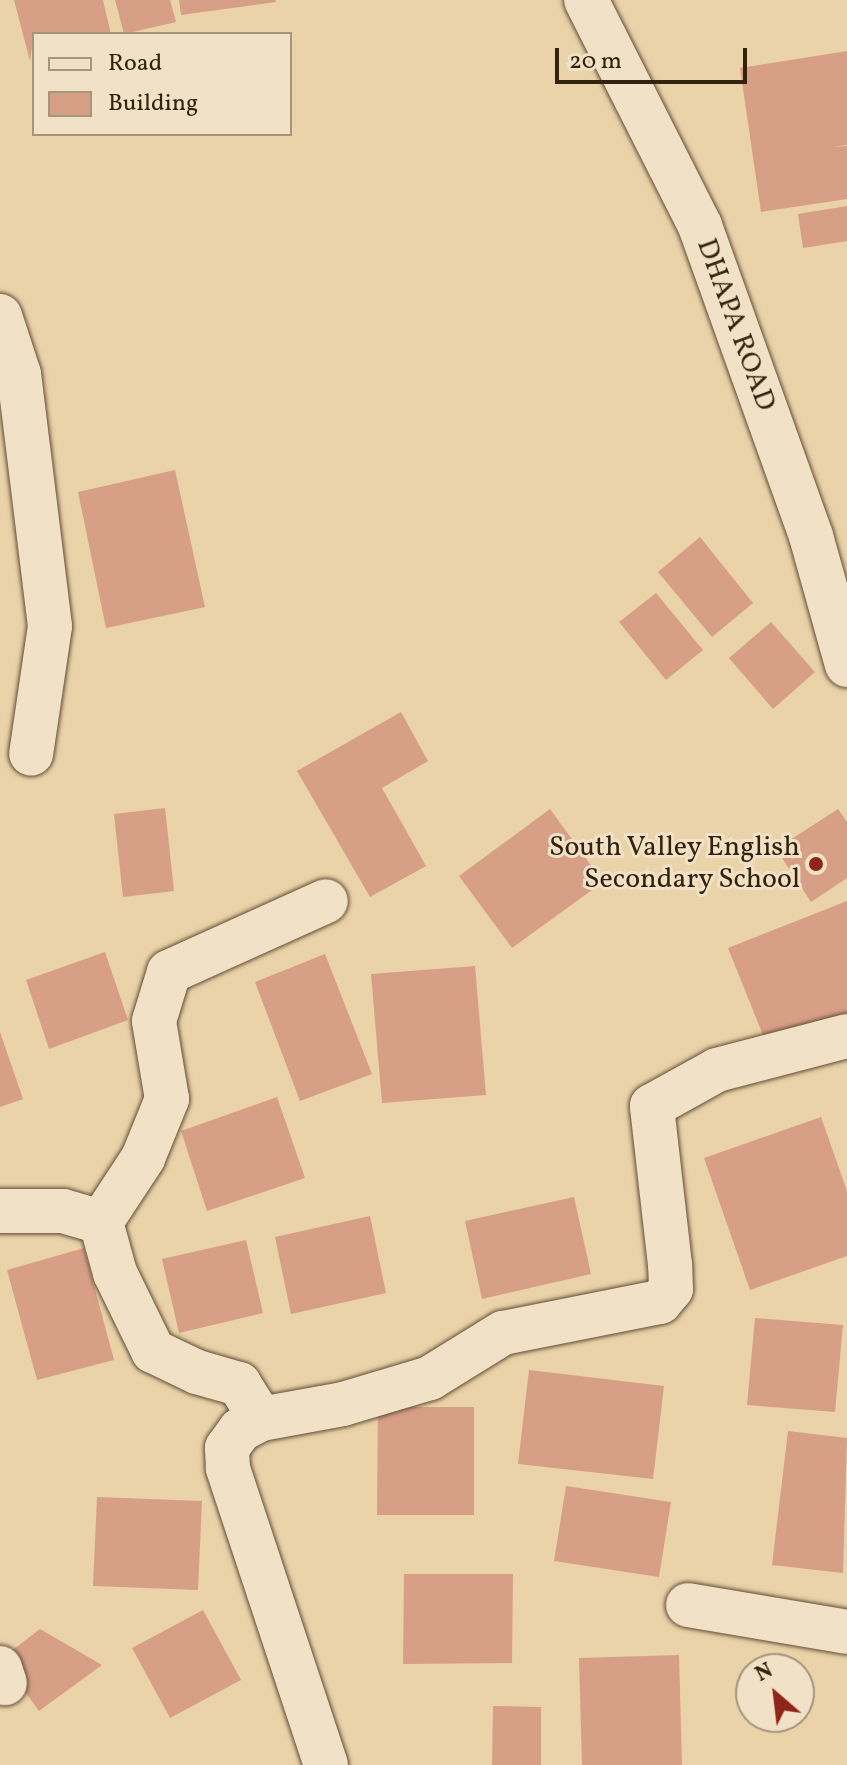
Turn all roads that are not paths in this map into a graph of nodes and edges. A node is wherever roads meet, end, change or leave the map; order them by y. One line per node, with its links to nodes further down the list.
1 (586, 0): 3 (street, DHAPA ROAD)
2 (0, 316): 4 (street)
3 (847, 665)
4 (31, 754)
5 (326, 901): 8 (street)
6 (847, 1036): 9 (street)
7 (0, 1211): 8 (street)
8 (101, 1222): 9 (street)
9 (261, 1419): 12 (street)
10 (688, 1605): 11 (street)
11 (847, 1632)
12 (326, 1765)

